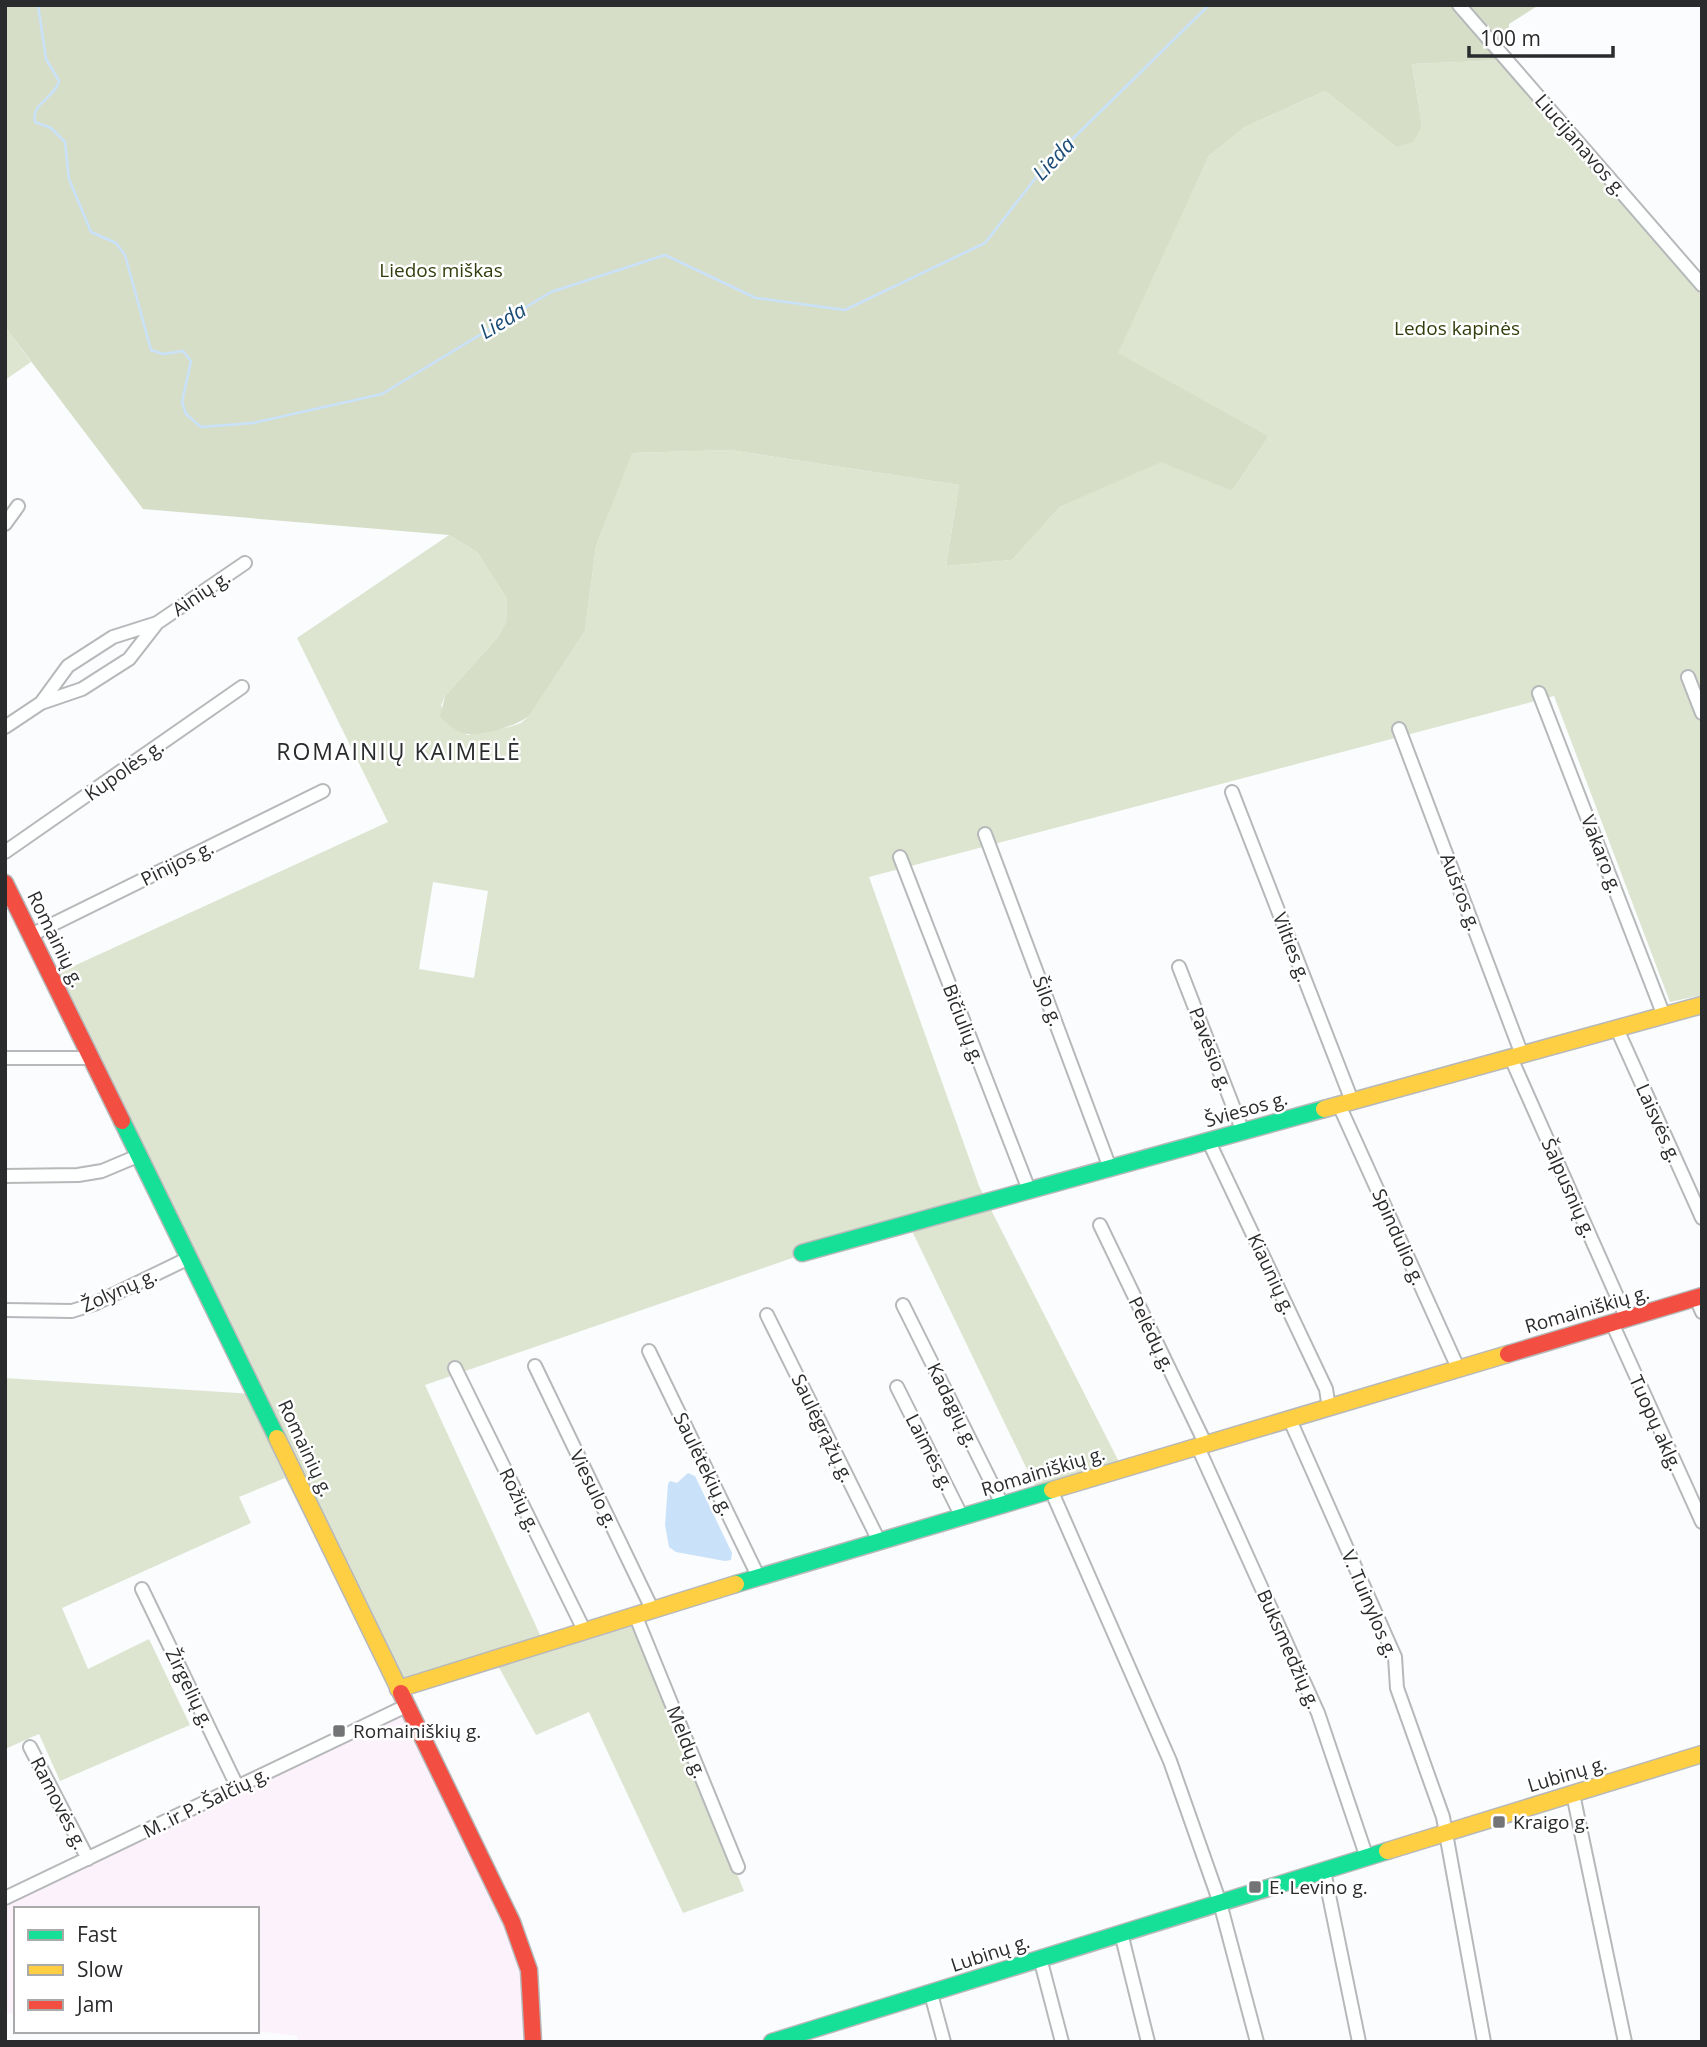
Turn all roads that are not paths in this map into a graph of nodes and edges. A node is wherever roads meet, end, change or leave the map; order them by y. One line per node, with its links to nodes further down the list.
1 (1459, 5): 2 (street, Liucijanavos g.)
2 (1702, 285)
3 (18, 506): 4 (street)
4 (5, 524)
5 (245, 563): 6 (street, Ainių g.)
6 (157, 623): 10 (street, Ainių g.); 10 (street, Ainių g.)
7 (1688, 677): 11 (street)
8 (242, 687): 17 (street, Kupolės g.)
9 (1539, 693): 23 (street, Vakaro g.)
10 (41, 703): 12 (street, Ainių g.)
11 (1702, 713)
12 (5, 727)
13 (1399, 729): 25 (street, Aušros g.)
14 (323, 791): 20 (street, Pinijos g.)
15 (1232, 792): 28 (street, Vilties g.)
16 (985, 834): 32 (street, Šilo g.)
17 (5, 852)
18 (900, 857): 34 (street, Bičiulių g.)
19 (5, 883): 20 (street, Romainių g.)
20 (31, 935): 27 (street, Romainių g.)
21 (1179, 967): 29 (street, Pavėsio g.)
22 (1702, 1005): 23 (street, Šviesos g.)
23 (1664, 1016): 24 (street, Šviesos g.)
24 (1617, 1029): 25 (street, Šviesos g.); 35 (street, Laisvės g.)
25 (1517, 1056): 28 (street, Šviesos g.); 43 (street, Šalpusnių g.)
26 (5, 1058): 27 (street)
27 (92, 1058): 31 (street, Romainių g.)
28 (1346, 1103): 29 (street, Šviesos g.); 47 (street, Spindulio g.)
29 (1243, 1132): 30 (street, Šviesos g.)
30 (1209, 1142): 32 (street, Šviesos g.); 49 (street, Kiaunių g.)
31 (139, 1155): 33 (street); 38 (street, Romainių g.)
32 (1111, 1168): 34 (street, Šviesos g.)
33 (5, 1176)
34 (1029, 1190): 37 (street, Šviesos g.)
35 (1702, 1217)
36 (1100, 1225): 51 (street, Pelėdų g.)
37 (802, 1253)
38 (189, 1258): 41 (street, Žolynų g.); 62 (street, Romainių g.)
39 (1700, 1302): 43 (street, Romainiškių g.)
40 (903, 1305): 53 (street, Kadagių g.)
41 (5, 1310)
42 (767, 1315): 56 (street, Saulėgrąžų g.)
43 (1619, 1321): 47 (street, Romainiškių g.); 55 (street, Tuopų aklg.)
44 (649, 1351): 57 (street, Saulėtekių g.)
45 (535, 1366): 59 (street, Viesulo g.)
46 (455, 1368): 61 (street, Rožių g.)
47 (1458, 1368): 49 (street, Romainiškių g.)
48 (897, 1387): 54 (street, Laimės g.)
49 (1329, 1408): 50 (street, Romainiškių g.)
50 (1290, 1420): 51 (street, Romainiškių g.); 68 (street, V. Tuinylos g.)
51 (1201, 1444): 52 (street, Romainiškių g.); 69 (street, Buksmedžių g.)
52 (1051, 1490): 53 (street, Romainiškių g.); 74 (street)
53 (1003, 1506): 54 (street, Romainiškių g.)
54 (962, 1517): 56 (street, Romainiškių g.)
55 (1702, 1522)
56 (879, 1541): 57 (street, Romainiškių g.)
57 (758, 1578): 59 (street, Romainiškių g.)
58 (142, 1589): 66 (street, Žirgelių g.)
59 (653, 1611): 60 (street, Romainiškių g.)
60 (636, 1616): 61 (street, Romainiškių g.); 71 (street, Meldų g.)
61 (585, 1632): 62 (street, Romainiškių g.)
62 (398, 1689): 63 (street, Romainių g.)
63 (406, 1706): 66 (street, M. ir P. Šalčių g.); 79 (street, Romainių g.)
64 (30, 1747): 70 (street, Ramovės g.)
65 (1702, 1754): 67 (street, Lubinų g.)
66 (237, 1786): 70 (street, M. ir P. Šalčių g.)
67 (1573, 1794): 68 (street, Lubinų g.); 87 (street)
68 (1445, 1834): 69 (street, Lubinų g.); 86 (street)
69 (1367, 1858): 72 (street, Lubinų g.)
70 (88, 1859): 73 (street, M. ir P. Šalčių g.)
71 (738, 1867)
72 (1324, 1871): 74 (street, Lubinų g.); 85 (street)
73 (5, 1898)
74 (1220, 1903): 75 (street, Lubinų g.); 84 (street)
75 (1121, 1933): 76 (street, Lubinų g.); 83 (street)
76 (1040, 1958): 77 (street, Lubinų g.); 82 (street)
77 (931, 1994): 78 (street, Lubinų g.); 81 (street)
78 (797, 2038): 80 (street, Lubinų g.)
79 (533, 2042)
80 (772, 2042)
81 (944, 2042)
82 (1062, 2042)
83 (1149, 2042)
84 (1257, 2042)
85 (1359, 2042)
86 (1484, 2042)
87 (1625, 2042)

